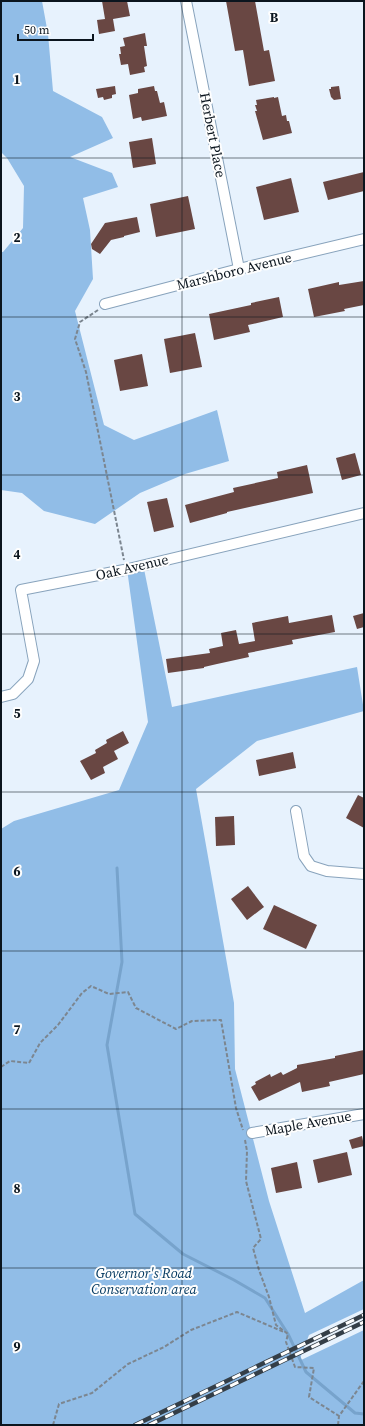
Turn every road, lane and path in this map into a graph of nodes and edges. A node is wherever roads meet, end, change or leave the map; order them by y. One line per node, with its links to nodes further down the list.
1 (186, 1): 3 (street, Herbert Place)
2 (364, 239): 3 (street, Marshboro Avenue)
3 (239, 268): 4 (street, Marshboro Avenue)
4 (105, 304): 6 (path)
5 (364, 513): 7 (street, Oak Avenue)
6 (124, 561)
7 (1, 697)
8 (296, 811): 9 (street)
9 (364, 874)
10 (1, 1067): 12 (path)
11 (364, 1114): 12 (street, Maple Avenue)
12 (247, 1134): 13 (path)
13 (288, 1334): 15 (path); 16 (path)
14 (364, 1381): 15 (path)
15 (339, 1416): 17 (path)
16 (53, 1425)
17 (338, 1425)

